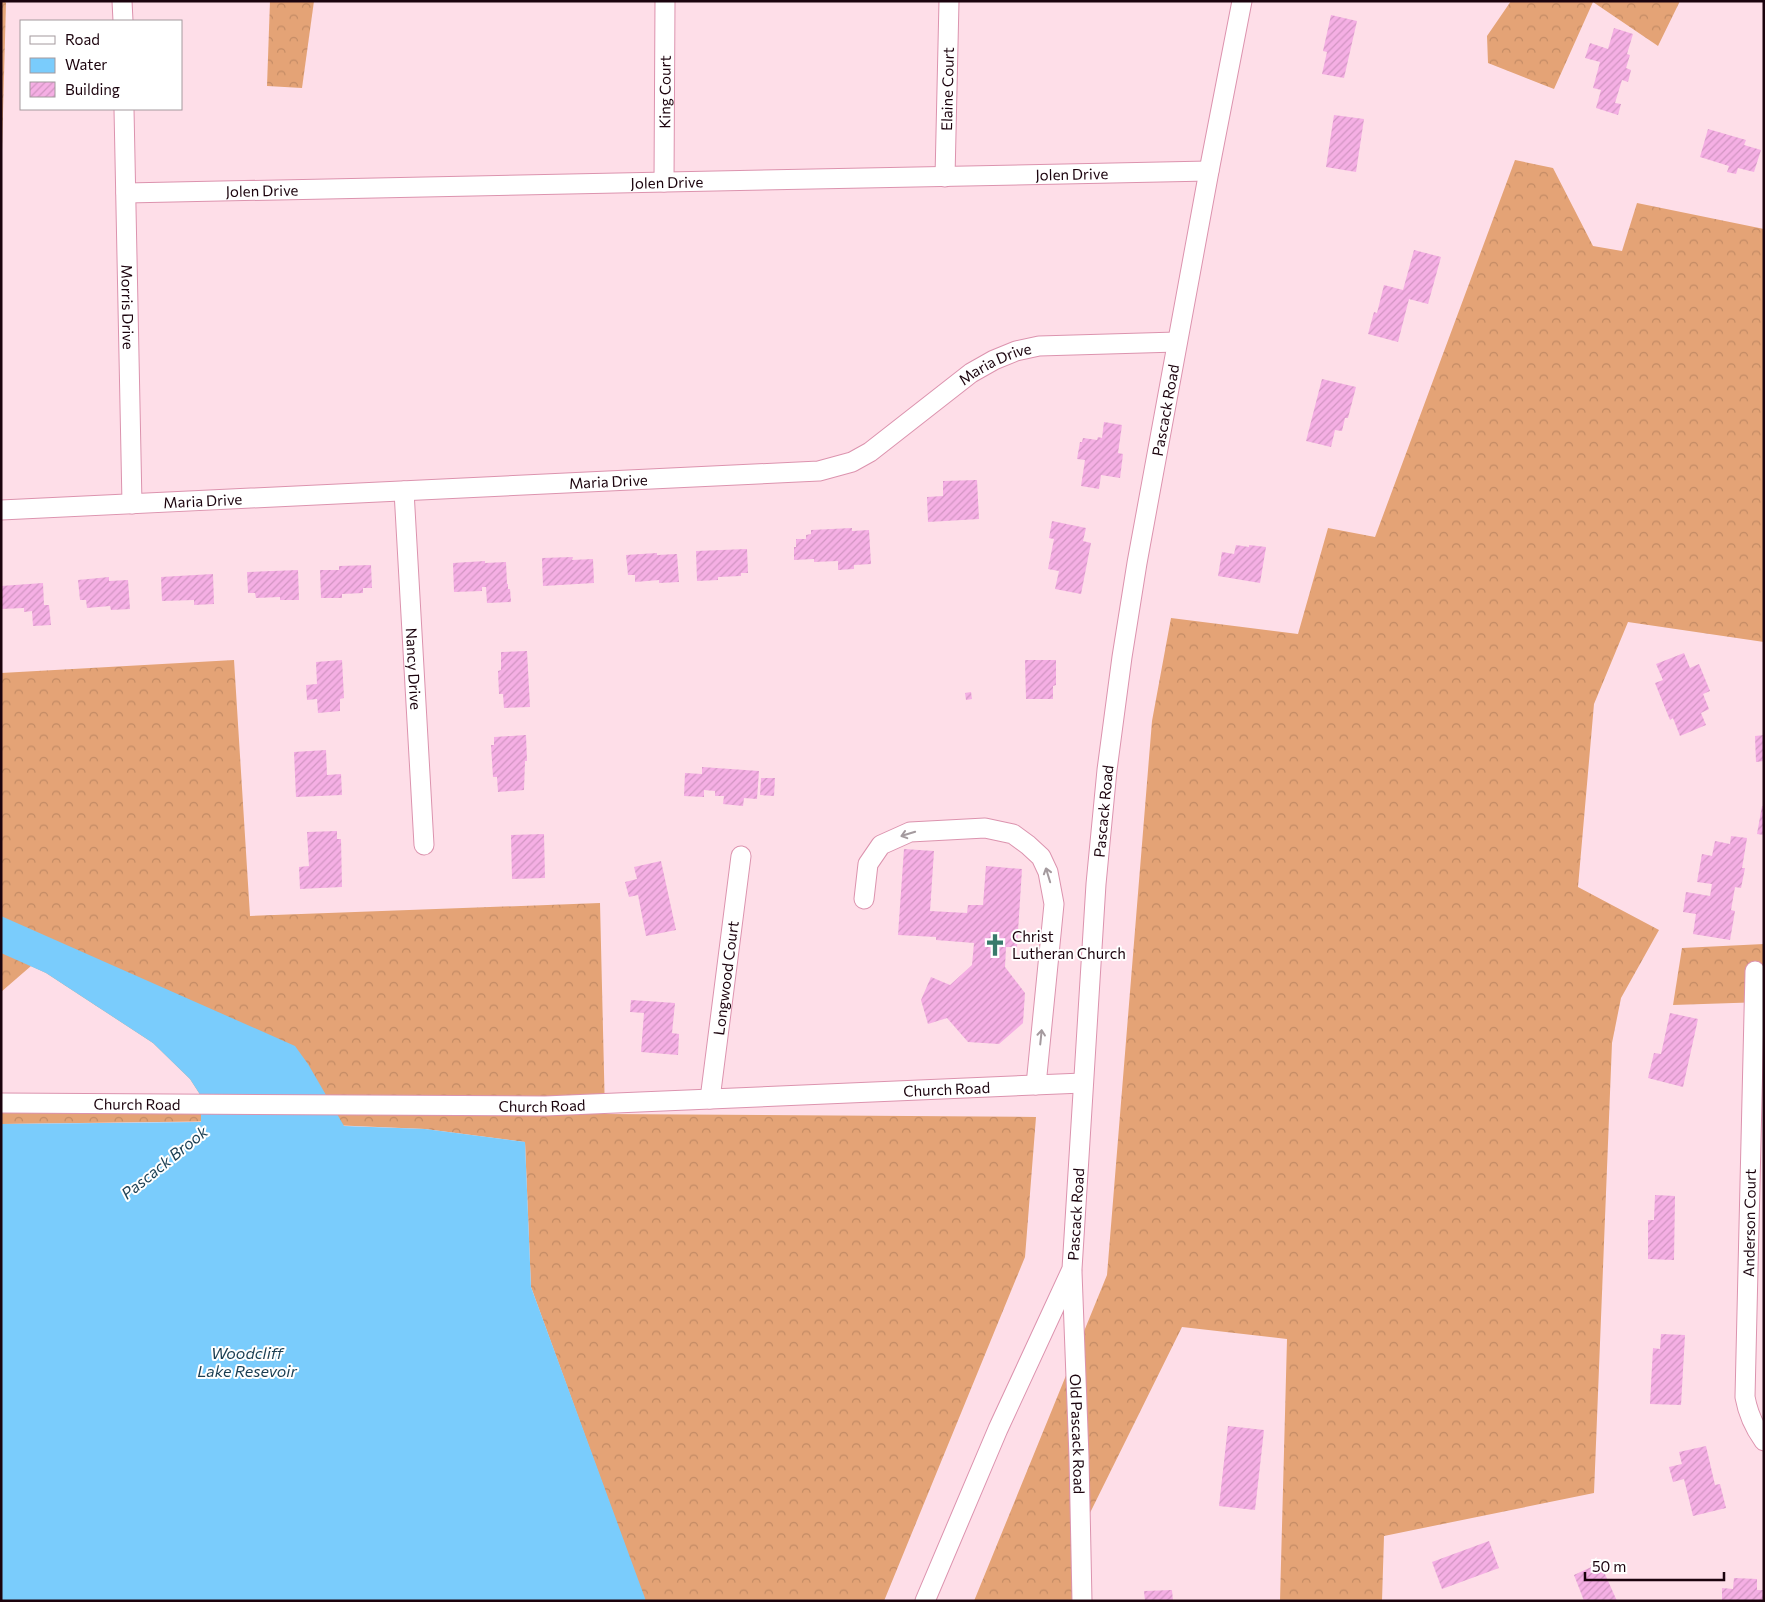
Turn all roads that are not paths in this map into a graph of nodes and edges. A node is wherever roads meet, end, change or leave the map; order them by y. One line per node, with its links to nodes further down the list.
1 (122, 1): 5 (street)
2 (665, 1): 9 (street, King Court)
3 (949, 1): 8 (street, Elaine Court)
4 (1242, 1): 7 (street, Pascack Road)
5 (123, 20)
6 (124, 110): 10 (street, Morris Drive)
7 (1209, 171): 8 (street, Jolen Drive); 11 (street, Pascack Road)
8 (944, 177): 9 (street, Jolen Drive)
9 (664, 182): 10 (street, Jolen Drive)
10 (126, 193): 13 (street, Morris Drive)
11 (1178, 342): 12 (street, Maria Drive); 19 (street, Pascack Road)
12 (404, 491): 13 (street, Maria Drive); 15 (street, Nancy Drive)
13 (132, 504): 14 (street, Maria Drive)
14 (1, 510)
15 (424, 845)
16 (741, 856): 21 (street, Longwood Court)
17 (864, 899): 20 (street, one-way to 17)
18 (1755, 971): 24 (street, Anderson Court)
19 (1083, 1083): 20 (street, Church Road); 23 (street, Pascack Road)
20 (1036, 1085): 21 (street, Church Road)
21 (710, 1099): 22 (street, Church Road)
22 (1, 1103)
23 (1072, 1268): 25 (street, Pascack Road); 26 (street, Old Pascack Road)
24 (1764, 1441)
25 (925, 1601)
26 (1082, 1601)

